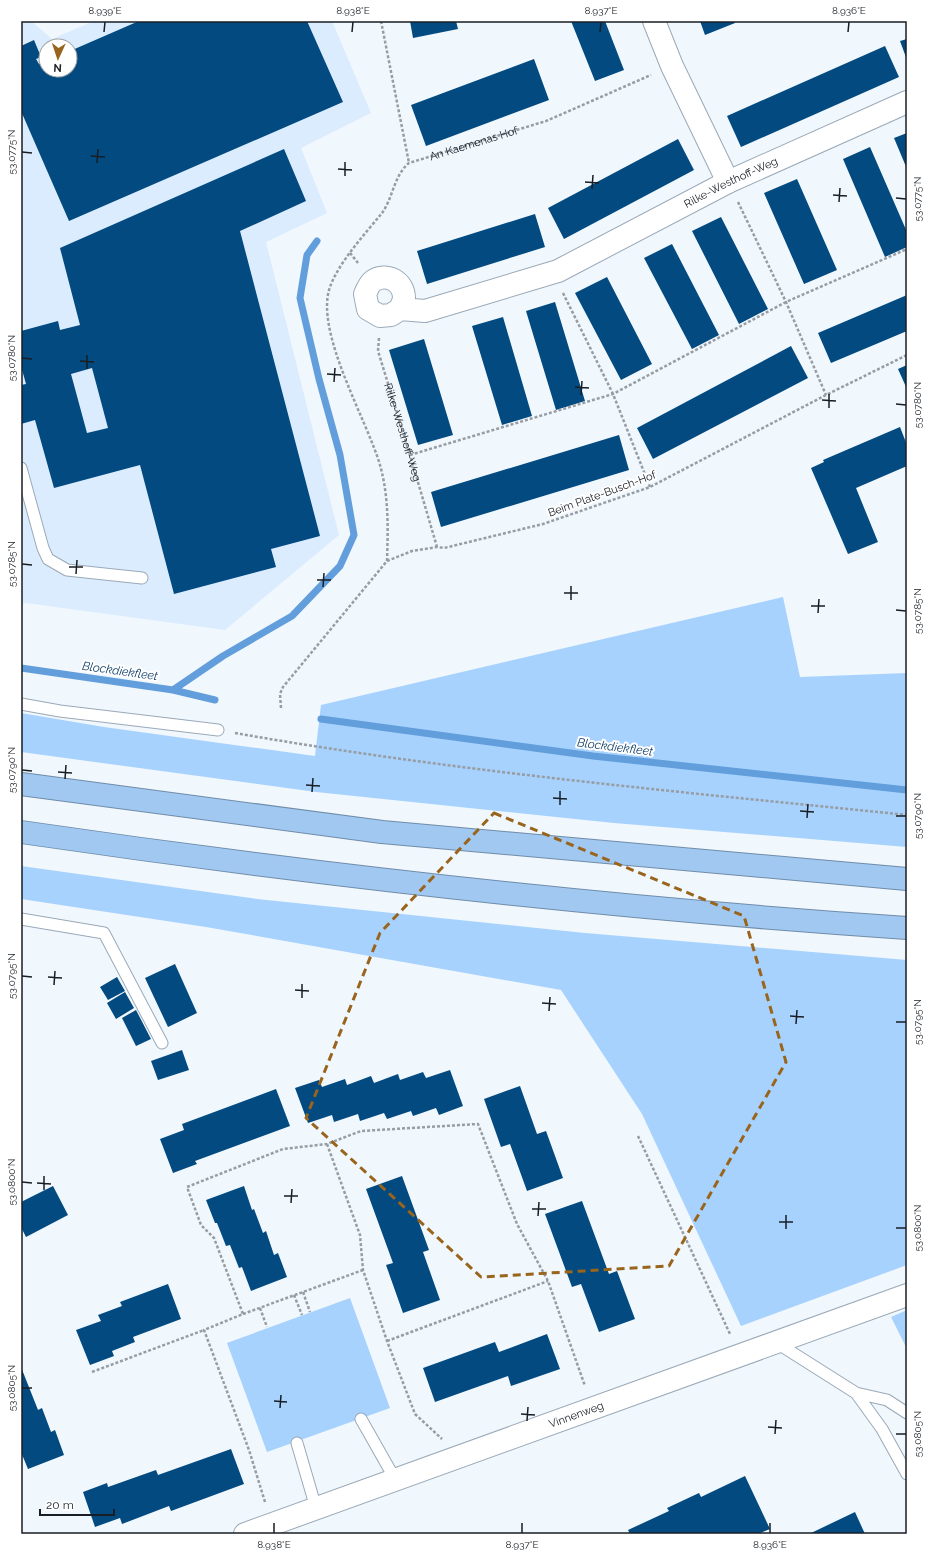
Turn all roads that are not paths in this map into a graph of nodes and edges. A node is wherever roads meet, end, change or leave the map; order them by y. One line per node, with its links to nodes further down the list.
1 (654, 21): 3 (street)
2 (907, 102): 3 (street, Rilke-Westhoff-Weg)
3 (728, 182): 4 (street, Rilke-Westhoff-Weg)
4 (390, 313)
5 (21, 468): 6 (lane)
6 (142, 578)
7 (21, 704): 8 (lane)
8 (218, 730)
9 (21, 784): 11 (highway)
10 (21, 832): 13 (highway)
11 (907, 879)
12 (21, 919): 14 (lane)
13 (907, 928)
14 (162, 1043)
15 (907, 1295): 16 (street, Vinnenweg)
16 (777, 1343): 17 (lane); 23 (street, Vinnenweg)
17 (856, 1393): 18 (lane); 21 (lane)
18 (907, 1413)
19 (361, 1419): 23 (lane)
20 (297, 1443): 24 (lane)
21 (903, 1455): 22 (lane)
22 (907, 1474)
23 (395, 1479): 24 (street, Vinnenweg)
24 (316, 1508): 25 (street, Vinnenweg)
25 (245, 1534)

